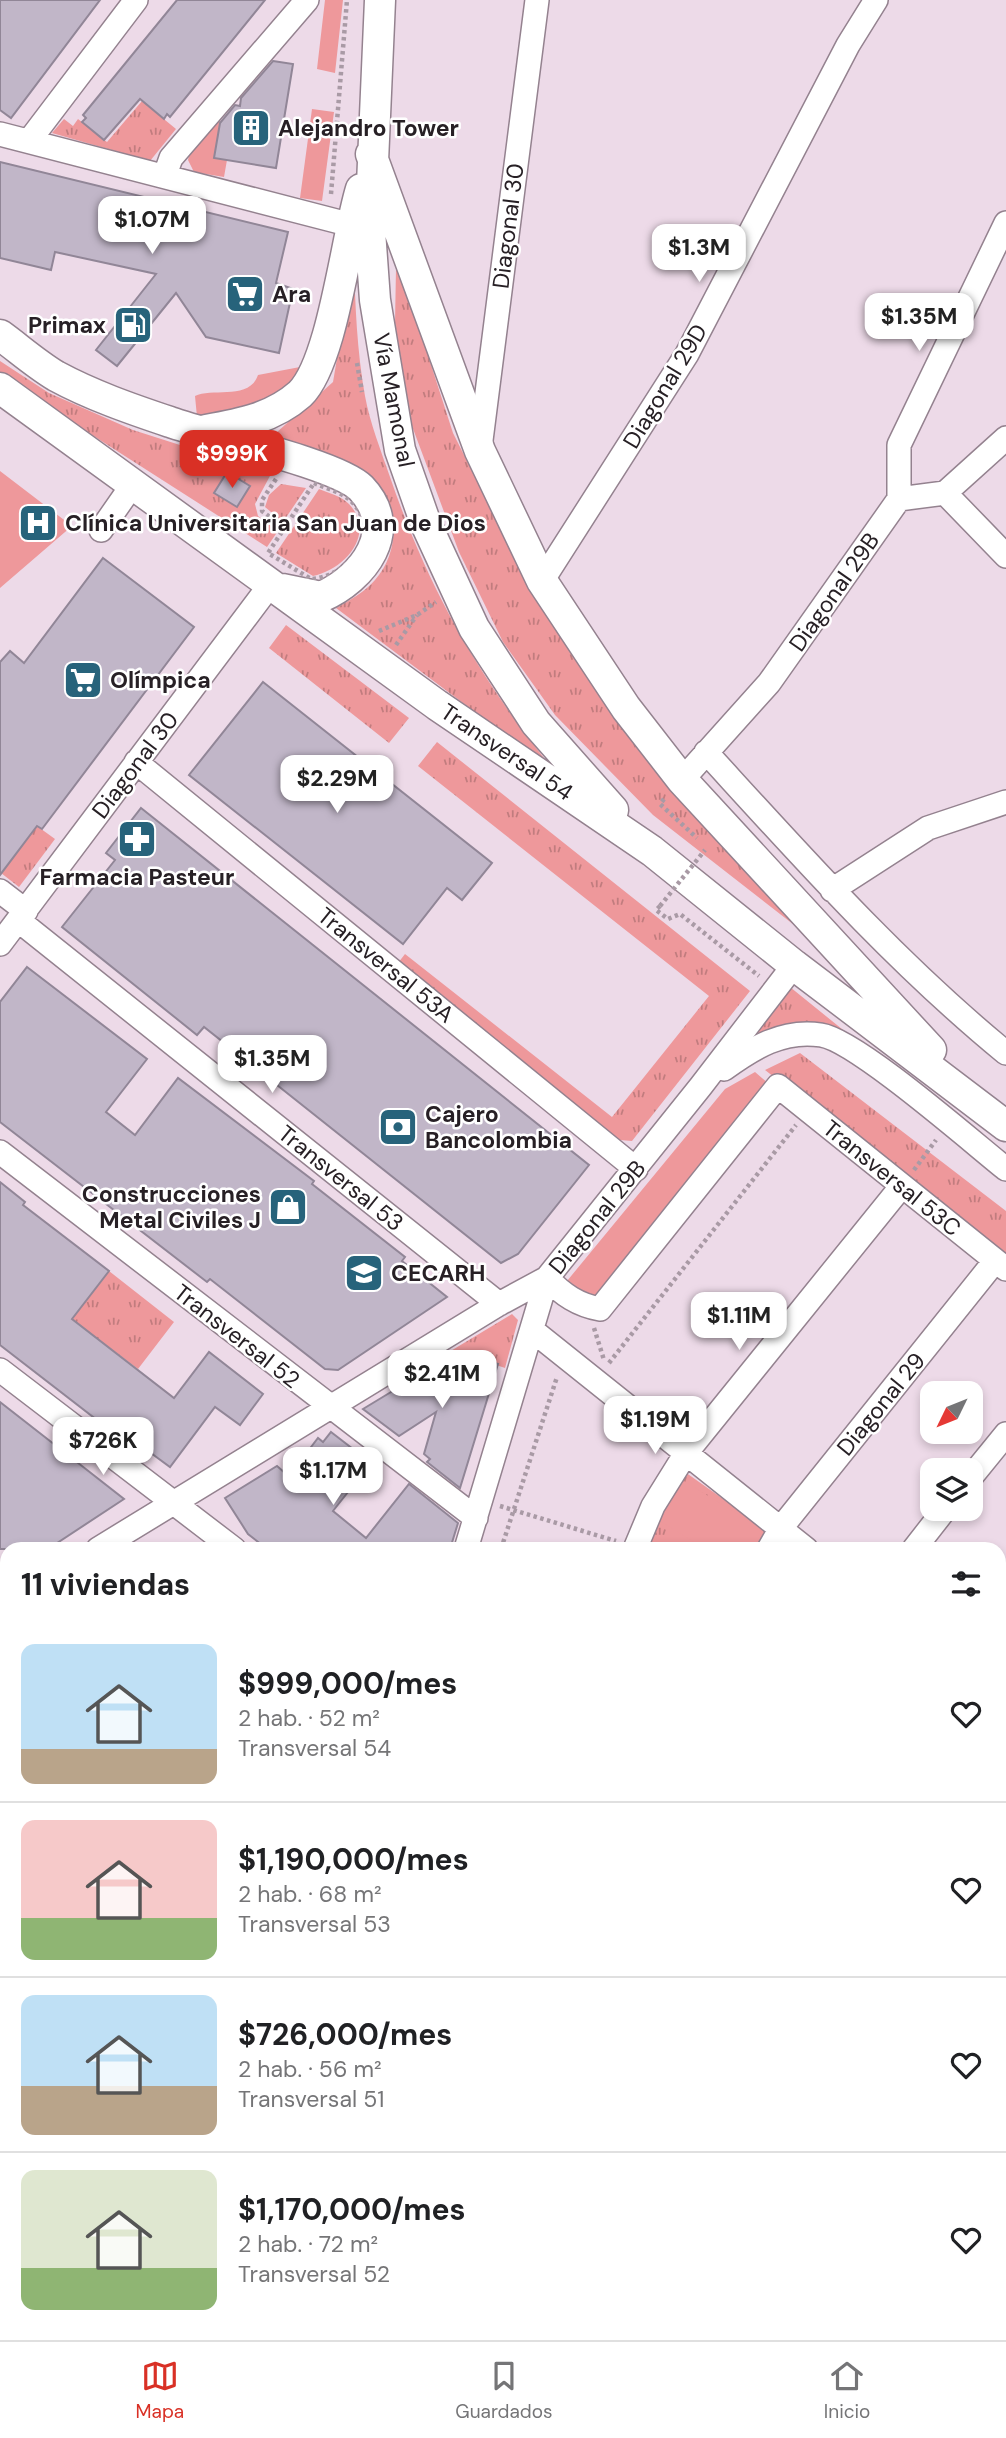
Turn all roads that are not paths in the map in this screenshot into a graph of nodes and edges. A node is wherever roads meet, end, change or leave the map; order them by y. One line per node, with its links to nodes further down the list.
1 (136, 0): 7 (street)
2 (307, 0): 9 (street)
3 (380, 0): 8 (main road, Vía Mamonal)
4 (537, 0): 16 (street, Diagonal 30)
5 (876, 0): 22 (street, Diagonal 29D)
6 (0, 134): 7 (street)
7 (29, 141): 9 (street)
8 (372, 154): 11 (main road, Vía Mamonal); 16 (main road)
9 (165, 175): 11 (street)
10 (1006, 223): 19 (street)
11 (360, 227): 14 (main road); 28 (main road, Vía Mamonal)
12 (0, 335): 14 (main road)
13 (0, 388): 17 (main road, Transversal 54)
14 (198, 431): 23 (main road)
15 (1006, 438): 18 (street)
16 (480, 451): 22 (main road)
17 (133, 484): 20 (street); 23 (main road, Transversal 54)
18 (945, 493): 19 (street); 21 (street)
19 (899, 499): 24 (street, Diagonal 29B)
20 (100, 530)
21 (1006, 556)
22 (542, 581): 26 (main road)
23 (270, 585): 25 (street, Diagonal 30); 28 (main road, Transversal 54)
24 (706, 752): 26 (street, Diagonal 29B); 29 (street)
25 (136, 762): 31 (street, Diagonal 30); 38 (street, Transversal 53A)
26 (682, 780): 36 (main road)
27 (1006, 802): 29 (street)
28 (652, 851): 33 (main road, Transversal 54)
29 (832, 890): 34 (street)
30 (0, 891): 31 (street, Transversal 53)
31 (22, 916): 32 (street, Diagonal 30); 43 (street, Transversal 53)
32 (0, 944)
33 (794, 965): 35 (street, Diagonal 29B); 36 (main road, Transversal 54)
34 (1006, 1053)
35 (701, 1086): 38 (street, Diagonal 29B); 39 (street)
36 (1006, 1126)
37 (0, 1152): 46 (street, Transversal 52)
38 (636, 1169): 42 (street, Diagonal 29B)
39 (1006, 1169)
40 (901, 1187): 41 (street, Transversal 53C); 42 (street, Transversal 53C); 48 (street)
41 (1001, 1265): 53 (street, Diagonal 29)
42 (547, 1278): 43 (street); 44 (street, Diagonal 29B)
43 (499, 1304): 46 (street)
44 (531, 1330): 48 (street); 51 (street, Diagonal 29B)
45 (0, 1370): 50 (street)
46 (330, 1407): 50 (street); 51 (street, Transversal 52)
47 (1006, 1434): 49 (street)
48 (686, 1453): 53 (street); 57 (street)
49 (983, 1462)
50 (173, 1503): 54 (street); 55 (street)
51 (478, 1509): 56 (street, Diagonal 29B)
52 (936, 1521): 60 (street)
53 (781, 1528): 58 (street, Diagonal 29); 59 (street)
54 (109, 1542)
55 (225, 1542)
56 (468, 1542)
57 (638, 1542)
58 (773, 1542)
59 (798, 1542)
60 (919, 1542)

